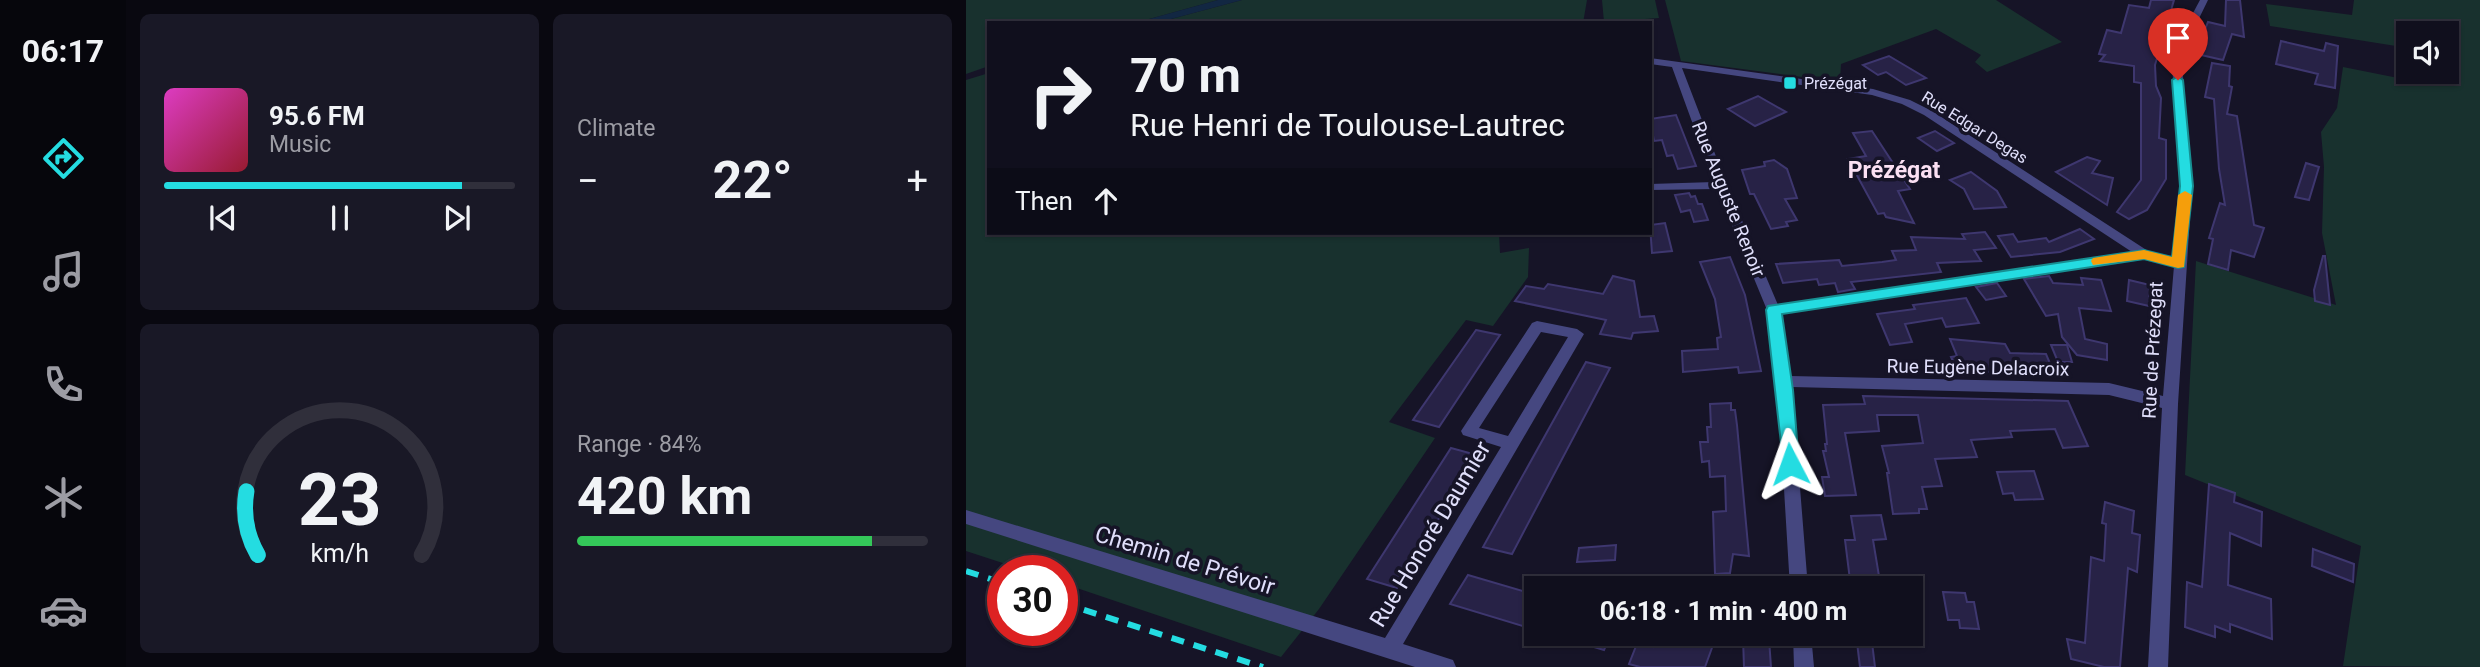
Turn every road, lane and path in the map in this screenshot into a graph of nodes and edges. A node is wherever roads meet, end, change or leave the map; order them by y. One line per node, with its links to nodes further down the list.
1 (2204, 0): 7 (street, Rue de Prézegat)
2 (1652, 61): 3 (street, Rue Edgar Degas)
3 (1675, 63): 4 (street, Rue Auguste Renoir); 6 (street, Rue Edgar Degas)
4 (1721, 185): 5 (street); 8 (street, Rue Auguste Renoir)
5 (1652, 187)
6 (2144, 254): 7 (street, Rue Edgar Degas); 8 (street)
7 (2178, 263): 10 (street, Rue de Prézegat)
8 (1774, 310): 9 (street, Rue Auguste Renoir)
9 (1784, 382): 10 (street, Rue Eugène Delacroix); 13 (street, Rue Auguste Renoir)
10 (2170, 404): 18 (street, Rue de Prézegat)
11 (1511, 443): 11 (street, Rue Honoré Daumier); 15 (street, Rue Honoré Daumier)
12 (966, 517): 15 (street, Chemin de Prévoir)
13 (1797, 576)
14 (1803, 646): 17 (street)
15 (1389, 649): 16 (street, Chemin de Prévoir)
16 (1446, 667)
17 (1804, 667)
18 (2158, 667)

